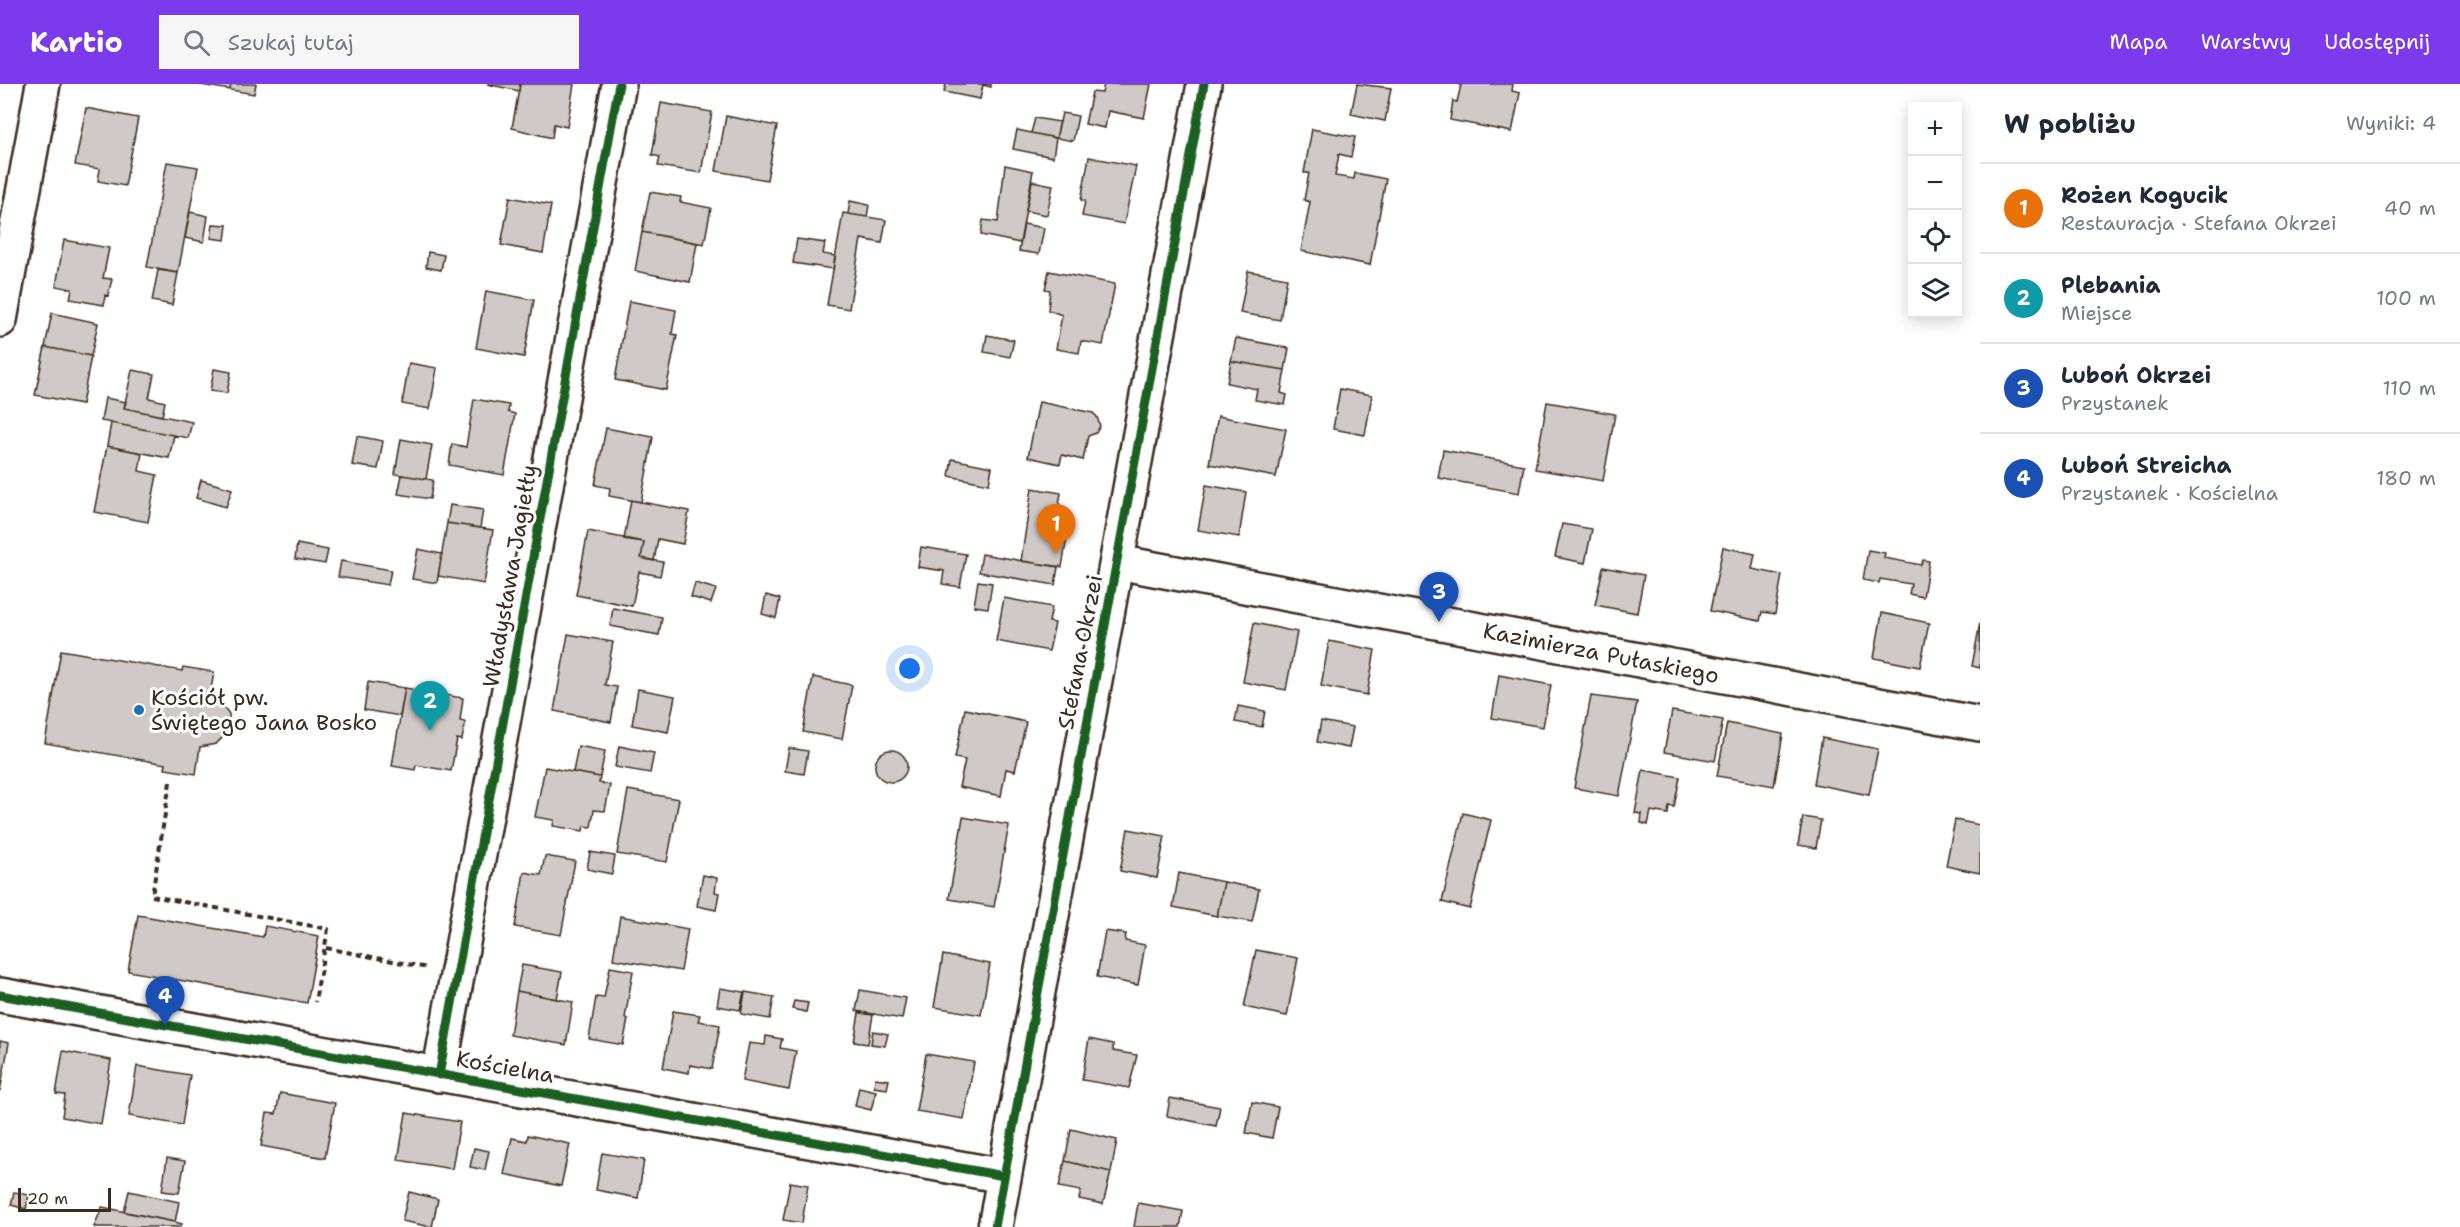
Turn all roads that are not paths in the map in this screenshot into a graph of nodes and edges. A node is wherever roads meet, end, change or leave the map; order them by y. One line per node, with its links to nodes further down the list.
1 (43, 84): 4 (street)
2 (619, 84): 8 (street, Władysława Jagiełły)
3 (1204, 84): 5 (street, Stefana Okrzei)
4 (0, 320)
5 (1117, 562): 6 (street, Kazimierza Pułaskiego); 9 (street, Stefana Okrzei)
6 (1980, 724)
7 (0, 995): 8 (street, Kościelna)
8 (439, 1075): 9 (street, Kościelna)
9 (1004, 1176): 10 (street, Stefana Okrzei)
10 (994, 1227)

